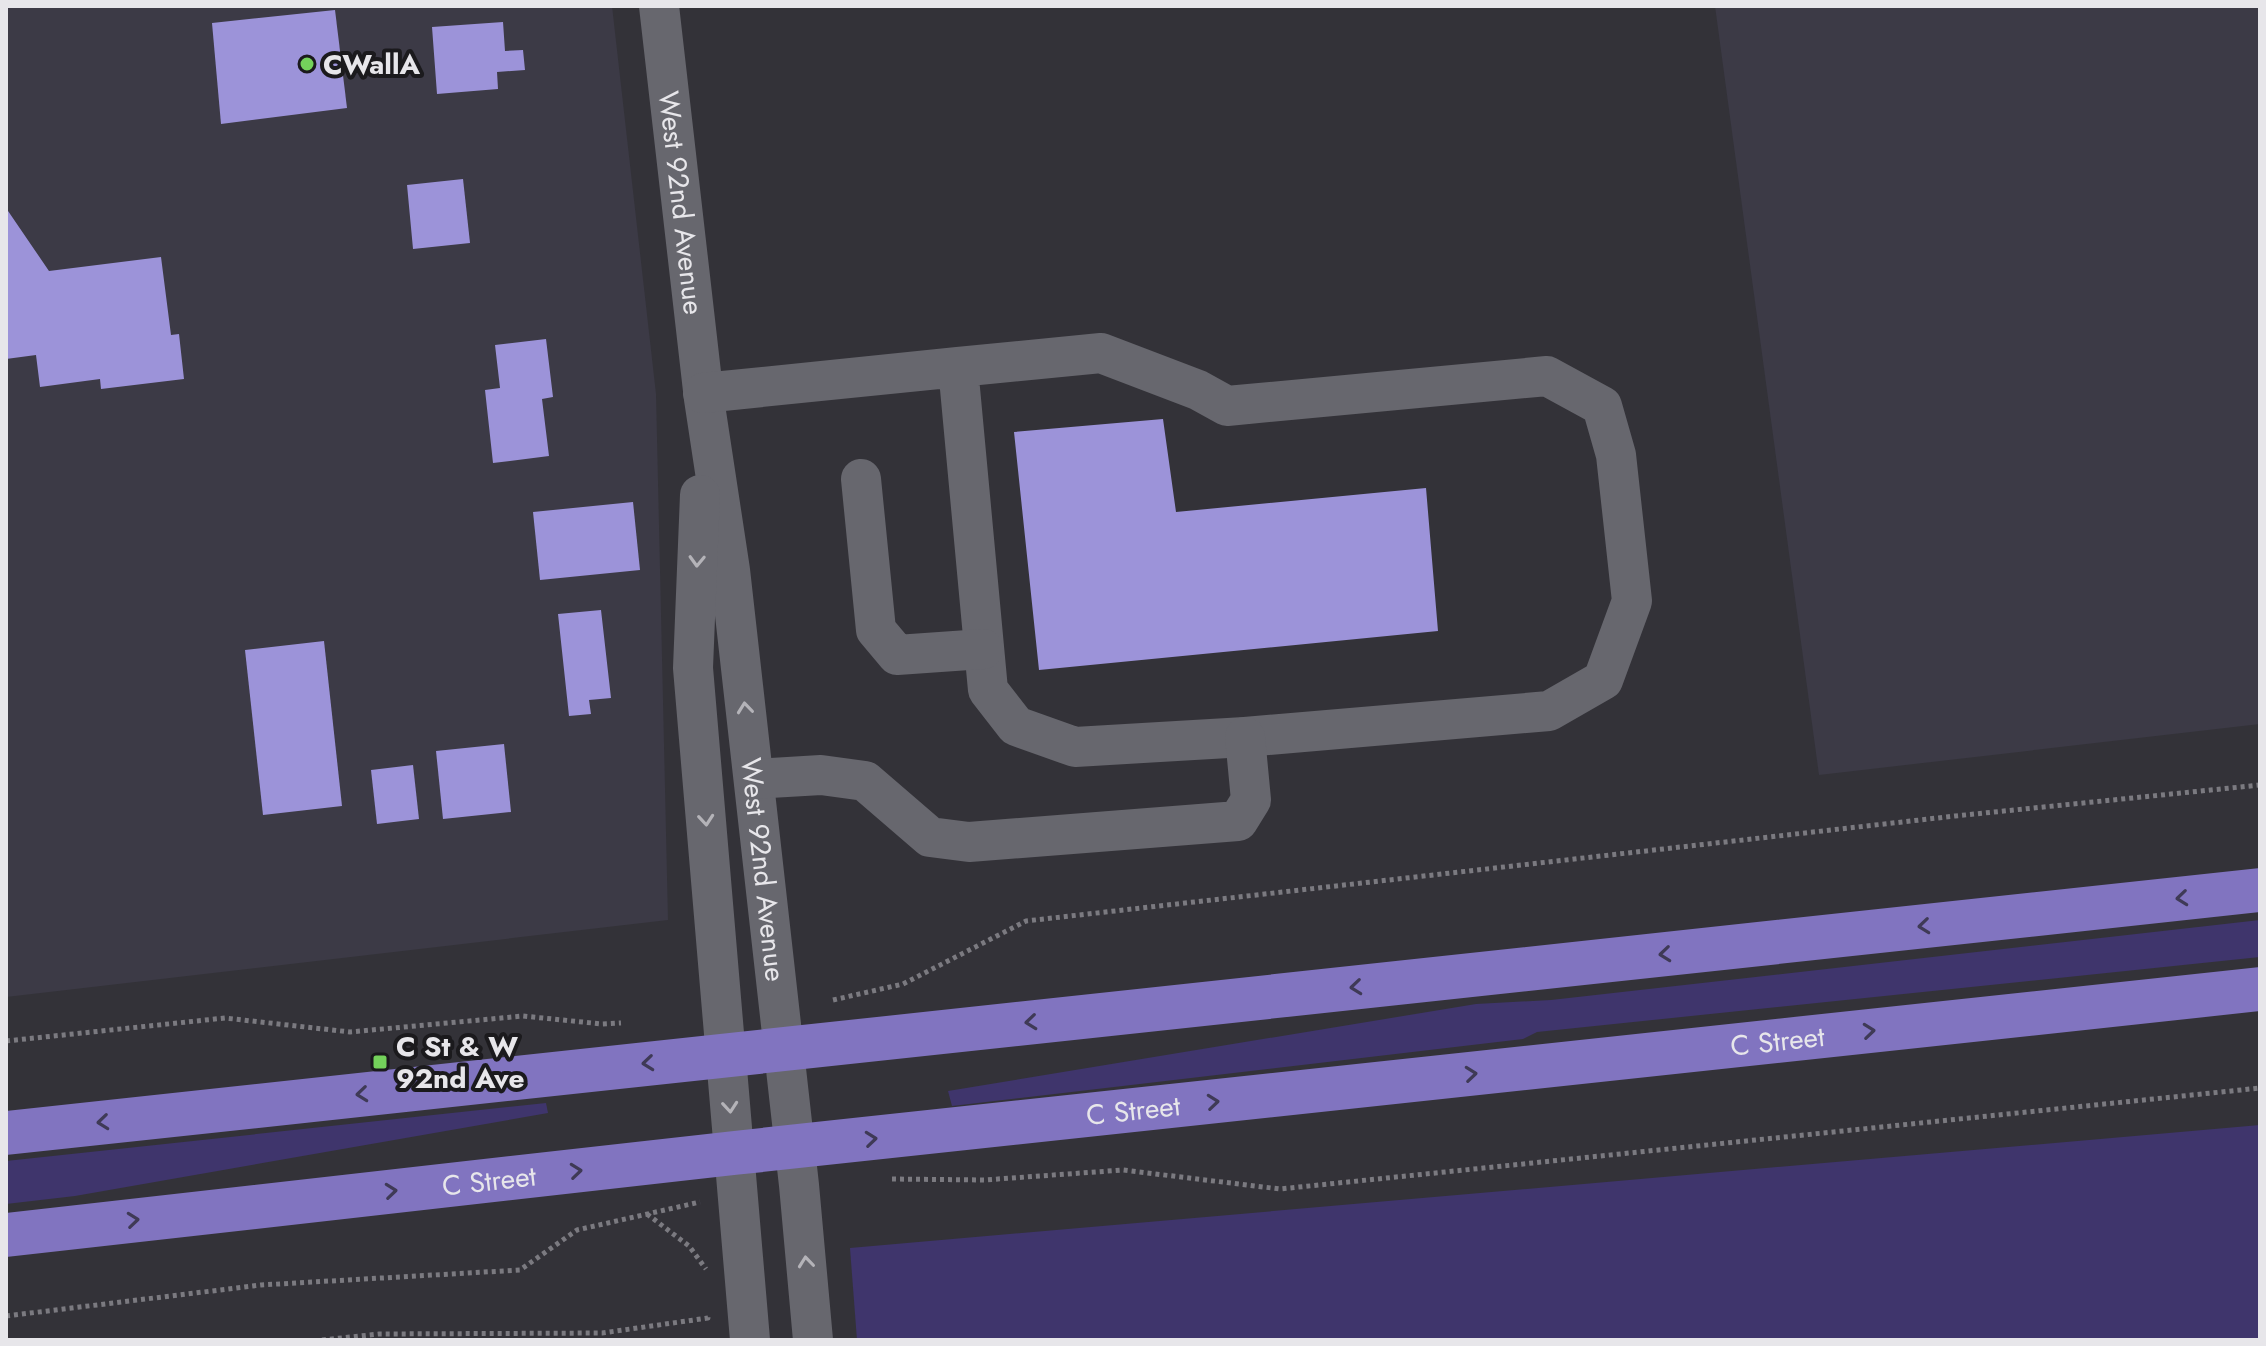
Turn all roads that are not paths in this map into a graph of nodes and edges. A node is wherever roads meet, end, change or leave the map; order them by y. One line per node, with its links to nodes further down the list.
1 (659, 6): 3 (street, West 92nd Avenue)
2 (958, 367): 3 (street); 5 (street); 6 (street)
3 (704, 396): 7 (street, West 92nd Avenue, one-way to 3); 11 (street, West 92nd Avenue, one-way to 11)
4 (861, 479): 5 (street)
5 (983, 649): 6 (street)
6 (1245, 737): 7 (street)
7 (754, 779): 10 (street, West 92nd Avenue)
8 (2260, 890): 10 (main road, one-way to 10)
9 (2260, 989): 13 (main road, C Street, one-way to 9)
10 (782, 1031): 11 (main road); 13 (street, West 92nd Avenue)
11 (726, 1055): 12 (main road, one-way to 12); 14 (street, West 92nd Avenue, one-way to 14)
12 (6, 1133)
13 (793, 1147): 14 (main road, C Street); 17 (street, West 92nd Avenue, one-way to 13)
14 (736, 1173): 15 (main road, C Street, one-way to 14); 16 (street, West 92nd Avenue)
15 (6, 1235)
16 (750, 1340)
17 (813, 1340)

